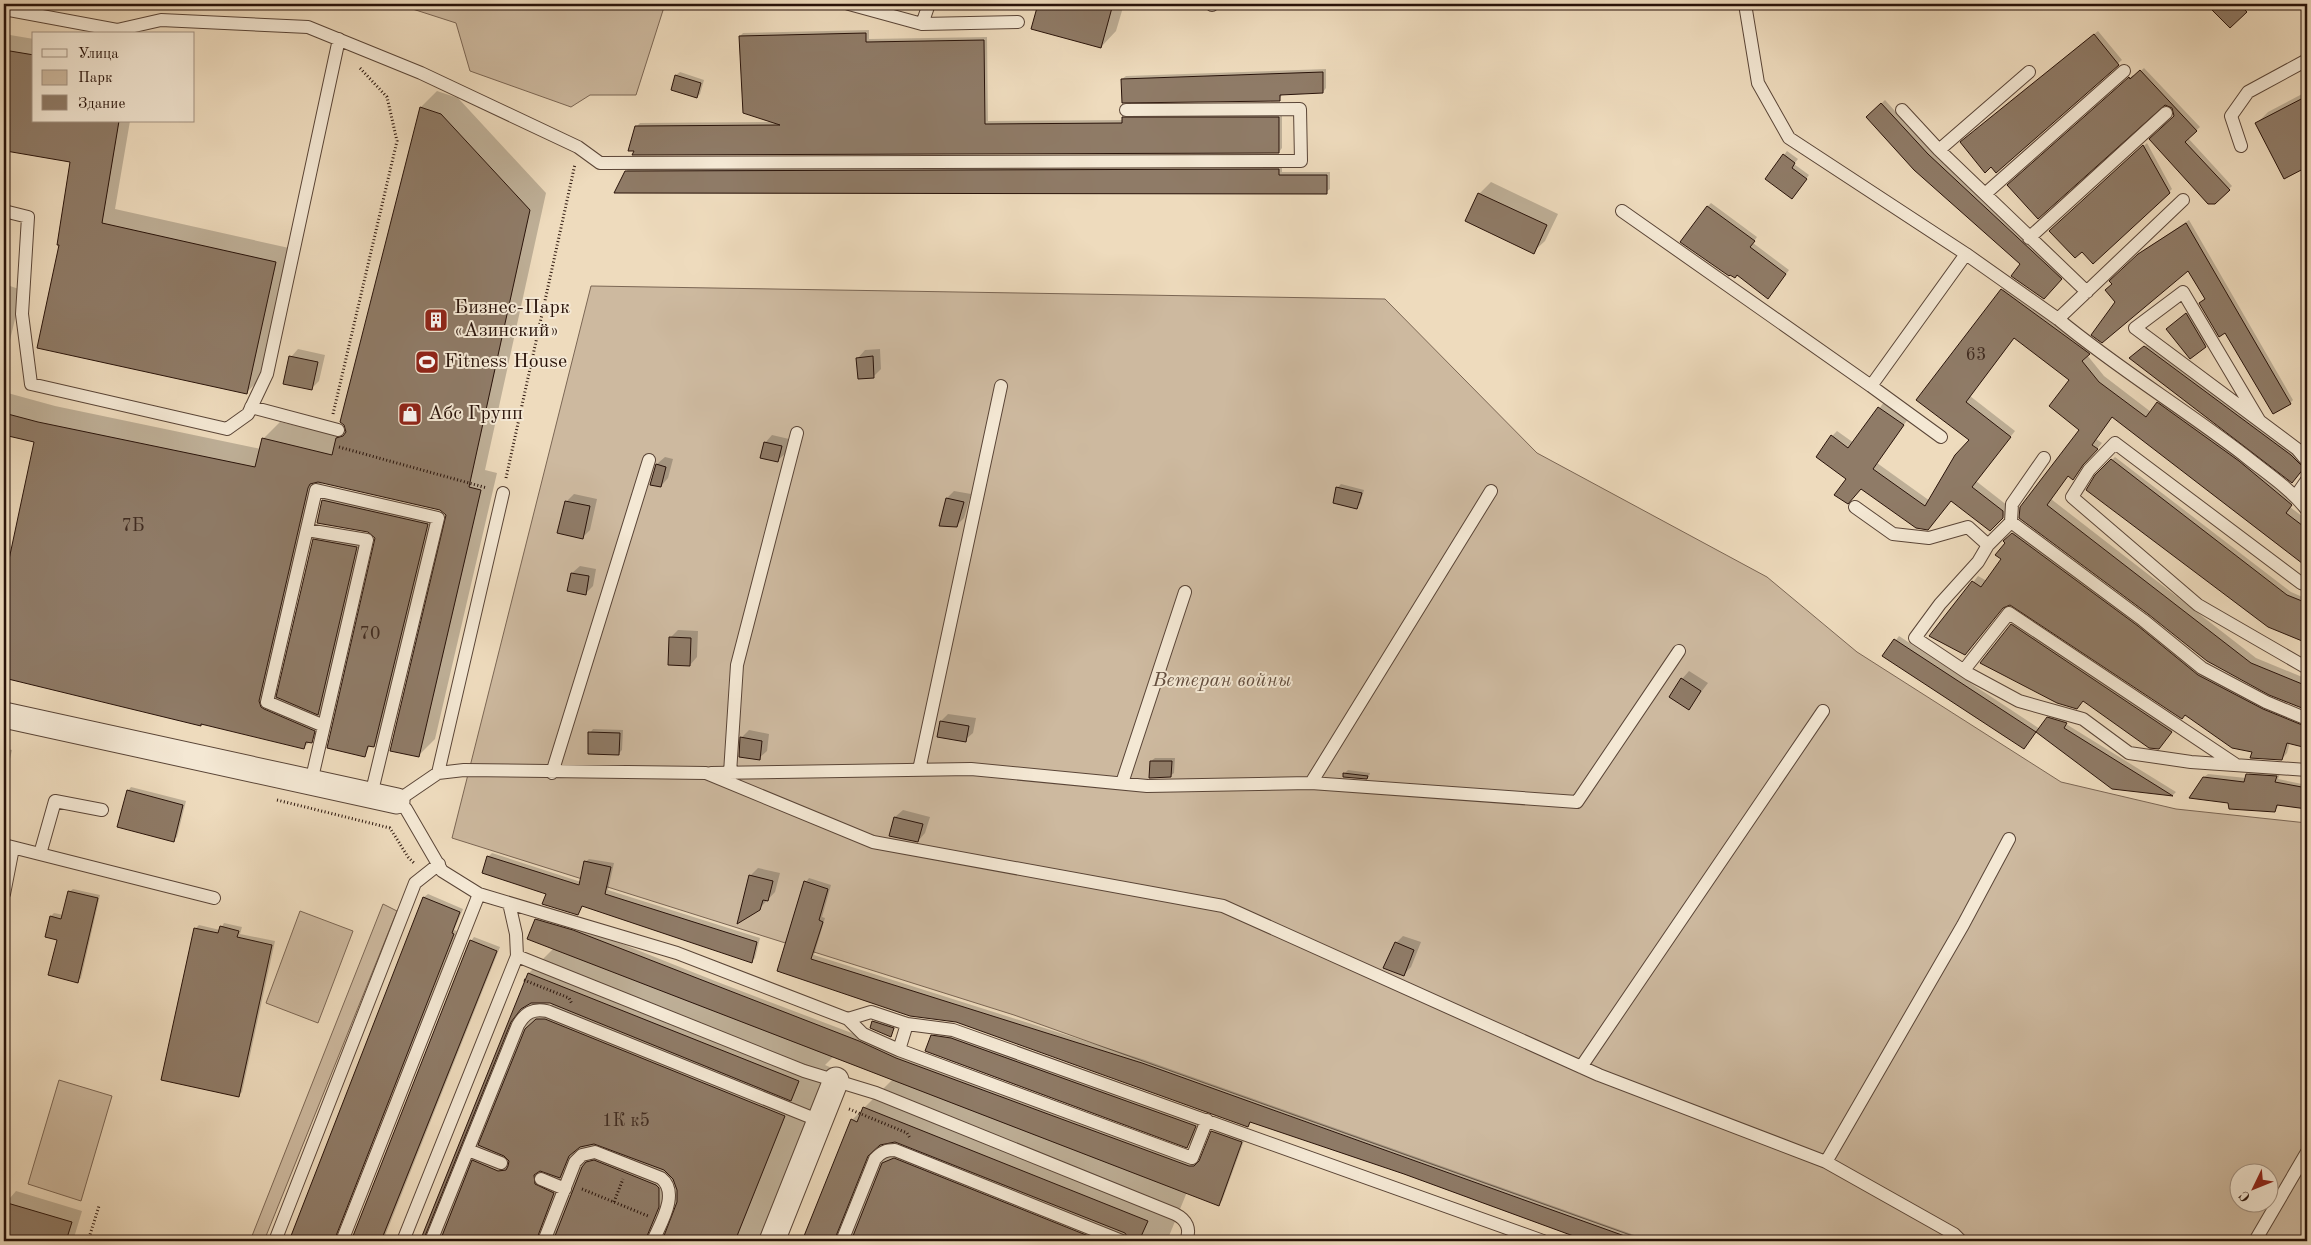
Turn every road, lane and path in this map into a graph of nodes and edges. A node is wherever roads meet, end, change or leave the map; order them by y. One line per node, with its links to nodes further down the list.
1 (849, 4): 6 (lane)
2 (929, 4): 6 (lane)
3 (1745, 4): 23 (lane)
4 (4, 9): 7 (lane)
5 (1018, 22): 6 (lane)
6 (922, 24)
7 (339, 39): 16 (lane); 28 (lane)
8 (2307, 60): 15 (lane)
9 (357, 65): 30 (path)
10 (2124, 71): 18 (lane)
11 (2029, 72): 17 (lane)
12 (1126, 110): 16 (lane)
13 (1902, 110): 17 (lane)
14 (2166, 113): 22 (lane)
15 (2241, 146)
16 (578, 147): 38 (path)
17 (1939, 150): 18 (lane)
18 (1985, 194): 22 (lane)
19 (2183, 200): 24 (lane)
20 (1622, 210): 27 (lane)
21 (4, 211): 28 (lane)
22 (2029, 238): 24 (lane)
23 (1966, 254): 25 (lane); 27 (lane)
24 (2087, 292): 25 (lane)
25 (2058, 320): 39 (lane)
26 (1001, 386): 55 (lane)
27 (1871, 386): 32 (lane)
28 (252, 406): 30 (lane)
29 (2259, 420): 29 (lane); 35 (lane)
30 (334, 429): 38 (path)
31 (797, 433): 60 (lane)
32 (1941, 436)
33 (2044, 458): 42 (lane)
34 (649, 460): 58 (lane)
35 (2307, 461)
36 (2307, 480): 39 (lane)
37 (1491, 491): 63 (lane)
38 (502, 493): 57 (lane)
39 (2296, 496): 41 (lane)
40 (1855, 507): 44 (lane)
41 (2307, 510)
42 (2011, 522): 44 (lane); 52 (lane)
43 (307, 530): 53 (lane); 53 (lane); 64 (lane)
44 (1988, 545): 49 (lane)
45 (2307, 585): 48 (lane)
46 (1185, 592): 62 (lane)
47 (1679, 651): 63 (lane)
48 (2307, 668)
49 (1964, 670): 54 (lane); 54 (lane)
50 (1823, 711): 83 (lane)
51 (4, 716): 61 (street)
52 (2307, 719)
53 (324, 726): 61 (lane)
54 (2237, 766): 56 (lane)
55 (919, 770): 60 (lane); 62 (lane)
56 (2307, 770)
57 (438, 773): 58 (lane); 66 (lane)
58 (552, 773): 59 (lane)
59 (706, 773): 60 (lane); 83 (lane)
60 (730, 773)
61 (311, 782): 64 (street)
62 (1122, 783): 63 (lane)
63 (1311, 783)
64 (371, 795): 66 (street)
65 (274, 800): 72 (path)
66 (397, 801): 71 (lane)
67 (102, 810): 70 (lane)
68 (2009, 839): 91 (lane)
69 (8, 846): 70 (lane); 73 (lane)
70 (40, 854): 75 (lane)
71 (439, 864): 72 (lane); 74 (lane)
72 (425, 874): 100 (lane)
73 (4, 894)
74 (479, 894): 76 (lane); 101 (lane)
75 (214, 898)
76 (509, 903): 77 (lane); 80 (lane)
77 (517, 956): 84 (lane); 102 (lane)
78 (525, 980): 79 (path)
79 (563, 995)
80 (848, 1019): 81 (lane); 82 (lane)
81 (907, 1024): 82 (lane); 86 (lane)
82 (899, 1050): 86 (lane)
83 (1581, 1067): 91 (lane)
84 (836, 1080): 87 (street); 109 (lane)
85 (860, 1114): 88 (path)
86 (1207, 1120): 110 (lane)
87 (820, 1121): 89 (lane); 106 (street)
88 (902, 1131)
89 (468, 1150): 92 (lane); 103 (lane)
90 (2307, 1152): 112 (lane)
91 (1826, 1162): 111 (lane)
92 (501, 1163)
93 (628, 1165): 95 (lane); 96 (path); 98 (lane)
94 (541, 1179): 95 (lane)
95 (566, 1186): 96 (path); 104 (lane)
96 (614, 1202): 98 (path)
97 (99, 1206): 99 (path)
98 (661, 1221): 105 (lane)
99 (88, 1241)
100 (276, 1241)
101 (342, 1241)
102 (403, 1241)
103 (431, 1241)
104 (544, 1241)
105 (652, 1241)
106 (772, 1241)
107 (842, 1241): 108 (lane)
108 (1122, 1241)
109 (1186, 1241)
110 (1543, 1241)
111 (1961, 1241)
112 (2255, 1241)

